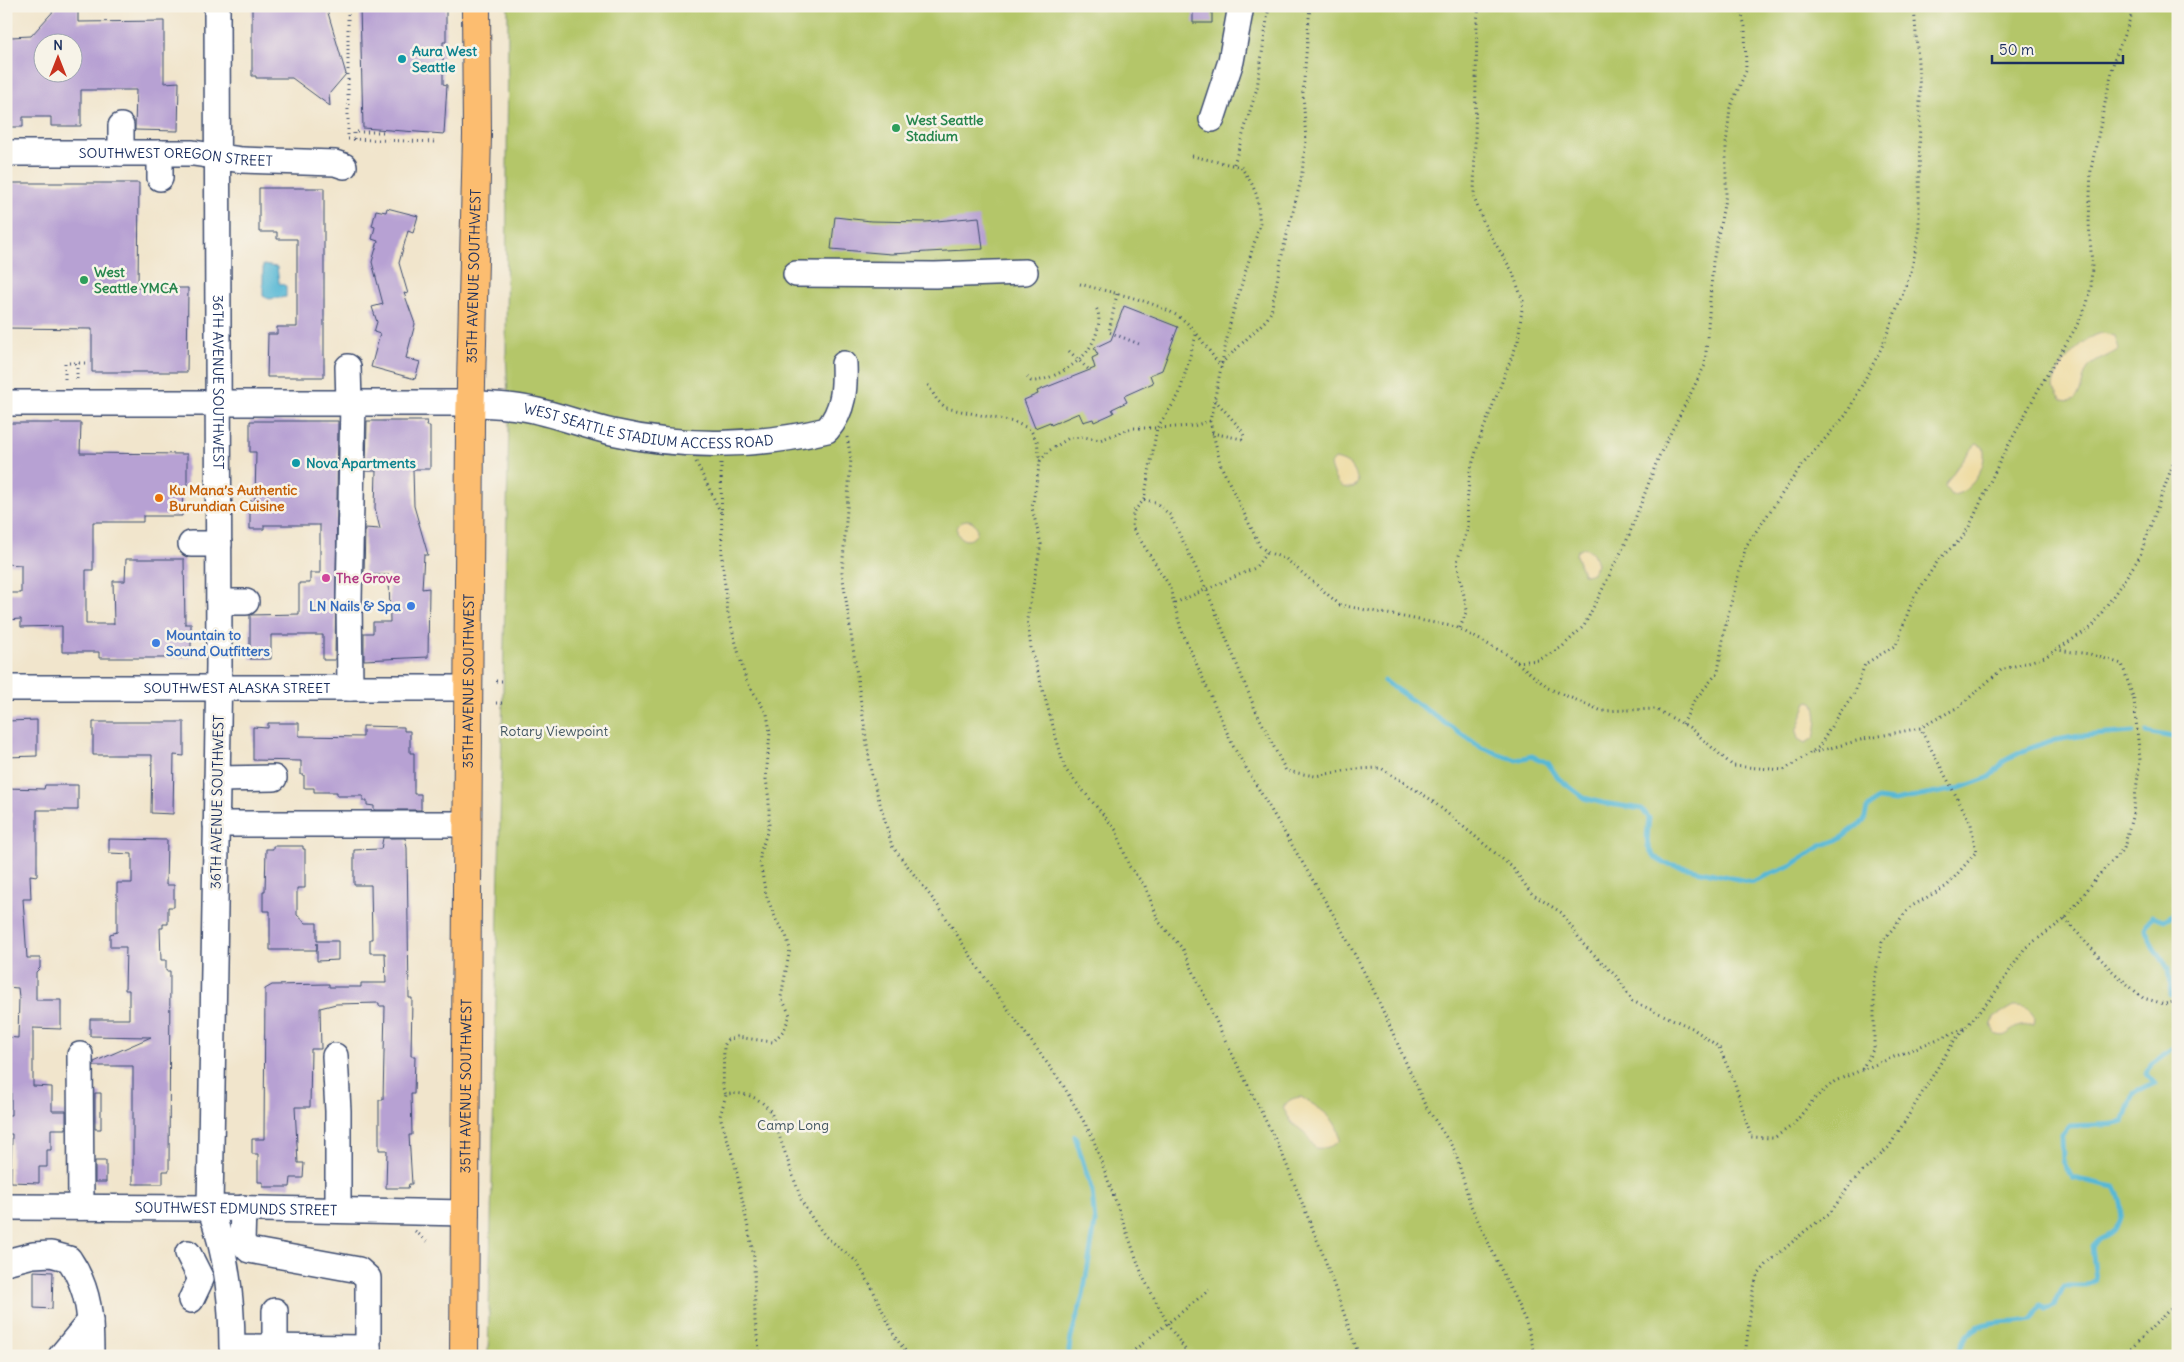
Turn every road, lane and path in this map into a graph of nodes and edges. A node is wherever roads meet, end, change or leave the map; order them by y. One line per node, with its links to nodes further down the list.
1 (217, 6): 20 (street, 36TH AVENUE SOUTHWEST)
2 (348, 6): 14 (path)
3 (476, 6): 47 (main road, 35TH AVENUE SOUTHWEST)
4 (1241, 6): 11 (street)
5 (1269, 6): 21 (path)
6 (1310, 6): 36 (path)
7 (1479, 6): 65 (path)
8 (1740, 6): 67 (path)
9 (1914, 6): 76 (path)
10 (2135, 6): 78 (path)
11 (1212, 119)
12 (121, 126): 17 (street)
13 (387, 132): 14 (path)
14 (354, 139): 15 (path)
15 (436, 142)
16 (6, 152): 17 (street, SOUTHWEST OREGON STREET)
17 (121, 152): 18 (street, SOUTHWEST OREGON STREET)
18 (160, 153): 20 (street, SOUTHWEST OREGON STREET); 23 (street)
19 (1192, 156): 21 (path)
20 (218, 158): 22 (street, SOUTHWEST OREGON STREET); 45 (street, 36TH AVENUE SOUTHWEST)
21 (1234, 164): 36 (path)
22 (344, 166)
23 (160, 178)
24 (1025, 272): 25 (street)
25 (796, 274)
26 (1080, 284): 27 (path)
27 (1117, 294): 29 (path); 30 (path)
28 (1096, 308): 32 (path)
29 (1196, 335): 36 (path); 49 (path)
30 (1139, 344)
31 (1069, 351): 32 (path)
32 (1078, 360): 38 (path); 39 (path)
33 (77, 363): 34 (path); 40 (path); 41 (path)
34 (87, 363)
35 (844, 364): 50 (street)
36 (1220, 365): 43 (path)
37 (348, 367): 46 (street)
38 (1088, 369)
39 (1027, 377)
40 (65, 379)
41 (77, 379)
42 (928, 385): 55 (path)
43 (1215, 400): 48 (path); 51 (path)
44 (6, 403): 45 (street, WEST SEATTLE STADIUM ACCESS ROAD)
45 (219, 403): 46 (street, WEST SEATTLE STADIUM ACCESS ROAD); 59 (street, 36TH AVENUE SOUTHWEST)
46 (351, 403): 47 (street, WEST SEATTLE STADIUM ACCESS ROAD); 72 (street)
47 (470, 403): 50 (street, WEST SEATTLE STADIUM ACCESS ROAD); 73 (main road, 35TH AVENUE SOUTHWEST)
48 (1210, 421): 49 (path); 51 (path)
49 (1157, 428): 55 (path); 56 (path)
50 (836, 430): 103 (path)
51 (1211, 433): 60 (path)
52 (2178, 450): 66 (path)
53 (694, 454): 57 (path)
54 (721, 458): 57 (path)
55 (1040, 461): 113 (path)
56 (1144, 500): 61 (path); 64 (path)
57 (722, 516): 89 (path)
58 (191, 544): 59 (street)
59 (219, 544): 62 (street, 36TH AVENUE SOUTHWEST)
60 (1267, 552): 61 (path); 65 (path)
61 (1207, 591): 64 (path); 88 (path)
62 (219, 602): 63 (street); 71 (street, 36TH AVENUE SOUTHWEST)
63 (246, 602)
64 (1175, 603): 114 (path)
65 (1460, 628): 67 (path)
66 (2057, 650): 77 (path); 83 (path)
67 (1516, 662): 76 (path)
68 (496, 681): 69 (path)
69 (503, 681)
70 (6, 688): 71 (street, SOUTHWEST ALASKA STREET)
71 (219, 688): 72 (street, SOUTHWEST ALASKA STREET); 80 (street, 36TH AVENUE SOUTHWEST)
72 (350, 688): 73 (street, SOUTHWEST ALASKA STREET)
73 (468, 688): 82 (main road, 35TH AVENUE SOUTHWEST)
74 (496, 703): 75 (path)
75 (502, 703)
76 (1683, 724): 78 (path)
77 (1920, 728): 78 (path); 88 (path)
78 (1809, 754)
79 (274, 778): 80 (street)
80 (217, 779): 81 (street, 36TH AVENUE SOUTHWEST)
81 (216, 824): 82 (street); 92 (street, 36TH AVENUE SOUTHWEST)
82 (468, 824): 95 (main road, 35TH AVENUE SOUTHWEST)
83 (2065, 919): 84 (path); 85 (path)
84 (2178, 1001)
85 (1965, 1028): 88 (path); 115 (path)
86 (80, 1055): 91 (street)
87 (335, 1056): 94 (street)
88 (1862, 1070)
89 (726, 1095): 109 (path); 110 (path)
90 (6, 1207): 91 (street, SOUTHWEST EDMUNDS STREET)
91 (81, 1207): 92 (street, SOUTHWEST EDMUNDS STREET)
92 (210, 1208): 93 (street, SOUTHWEST EDMUNDS STREET); 104 (street)
93 (243, 1208): 94 (street, SOUTHWEST EDMUNDS STREET); 105 (street)
94 (338, 1210): 95 (street, SOUTHWEST EDMUNDS STREET)
95 (466, 1212): 108 (main road, 35TH AVENUE SOUTHWEST)
96 (188, 1253): 99 (street)
97 (6, 1262): 102 (street)
98 (1209, 1290): 103 (path)
99 (191, 1300)
100 (2178, 1306): 116 (path)
101 (275, 1311): 104 (street)
102 (90, 1321): 106 (street); 107 (street)
103 (1168, 1324): 111 (path); 112 (path)
104 (275, 1347): 105 (street)
105 (368, 1352)
106 (60, 1356)
107 (91, 1356)
108 (464, 1356)
109 (760, 1356)
110 (909, 1356)
111 (1127, 1356)
112 (1190, 1356)
113 (1359, 1356)
114 (1536, 1356)
115 (1745, 1356)
116 (2124, 1356)

